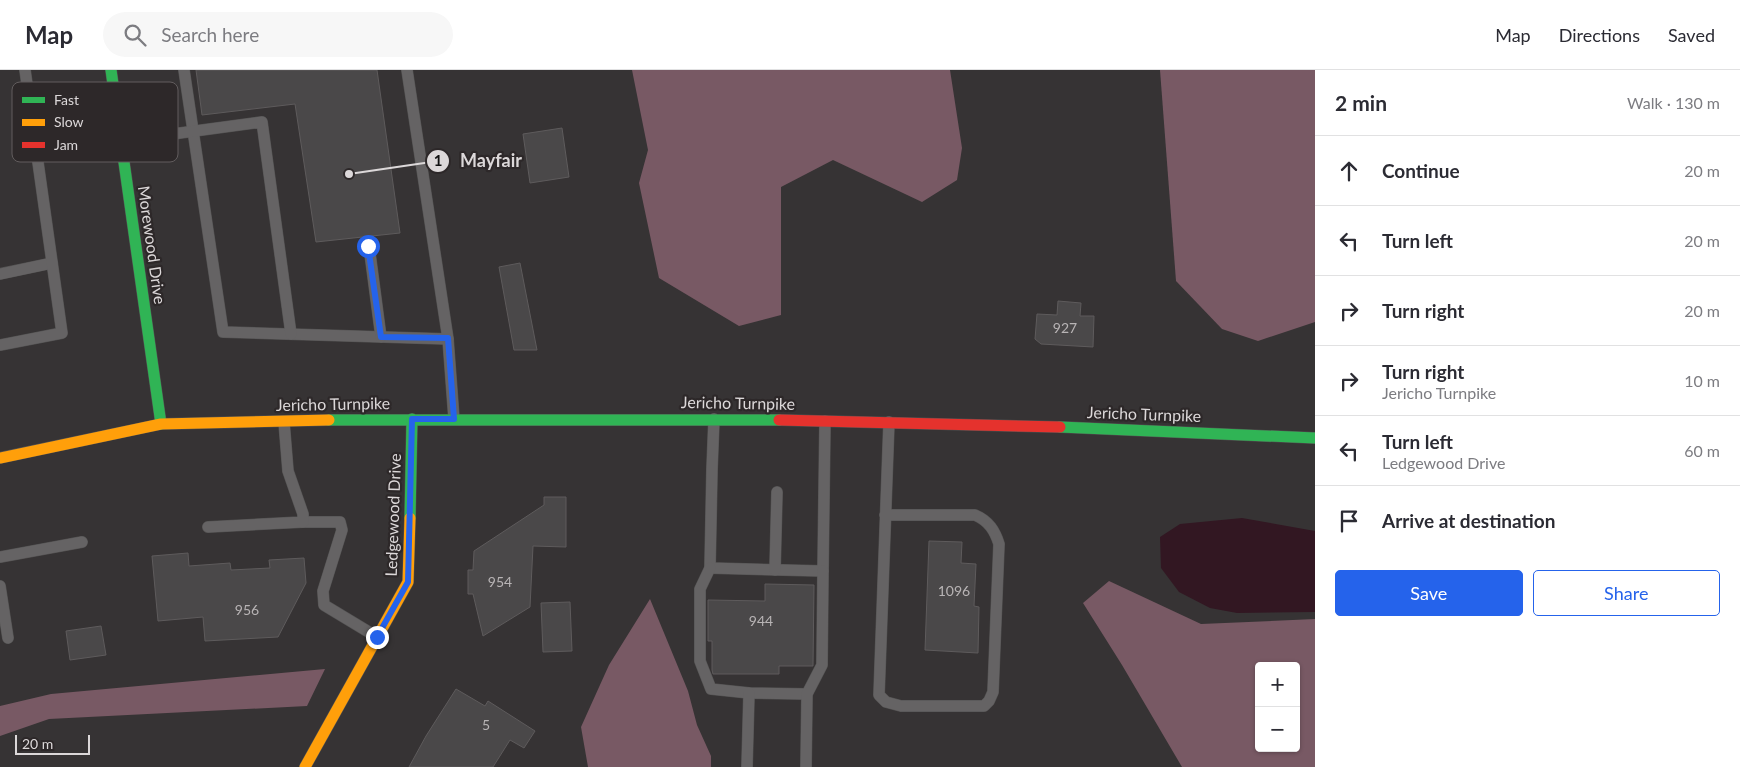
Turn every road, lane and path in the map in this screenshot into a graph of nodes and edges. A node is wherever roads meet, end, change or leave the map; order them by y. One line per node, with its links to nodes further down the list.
1 (184, 70): 3 (lane)
2 (407, 70): 12 (lane)
3 (193, 131): 4 (lane); 10 (lane); 10 (lane)
4 (178, 133)
5 (38, 162): 8 (lane)
6 (124, 162): 20 (main road, Morewood Drive)
7 (368, 246): 11 (lane)
8 (52, 263): 9 (lane); 13 (lane)
9 (0, 274)
10 (291, 334): 11 (lane)
11 (381, 337): 12 (lane)
12 (448, 338): 15 (lane)
13 (0, 345)
14 (412, 419): 15 (main road, Jericho Turnpike); 18 (main road, Jericho Turnpike); 33 (main road, Ledgewood Drive)
15 (454, 419): 16 (main road, Jericho Turnpike)
16 (714, 419): 17 (main road, Jericho Turnpike); 29 (lane)
17 (825, 421): 19 (main road, Jericho Turnpike); 31 (lane)
18 (284, 422): 20 (main road, Jericho Turnpike); 25 (lane)
19 (889, 422): 21 (main road, Jericho Turnpike); 24 (lane)
20 (161, 424): 22 (main road, Jericho Turnpike)
21 (1315, 438)
22 (0, 458)
23 (777, 492): 30 (lane)
24 (885, 515): 24 (lane)
25 (303, 522): 26 (lane); 33 (lane)
26 (208, 527)
27 (82, 542): 28 (lane)
28 (0, 557)
29 (710, 568): 30 (lane); 35 (lane)
30 (775, 570): 31 (lane)
31 (823, 571): 36 (lane)
32 (0, 586): 34 (lane)
33 (377, 637): 37 (main road, Ledgewood Drive)
34 (8, 638)
35 (749, 693): 36 (lane); 38 (lane)
36 (807, 694): 39 (lane)
37 (305, 767)
38 (747, 767)
39 (806, 767)

